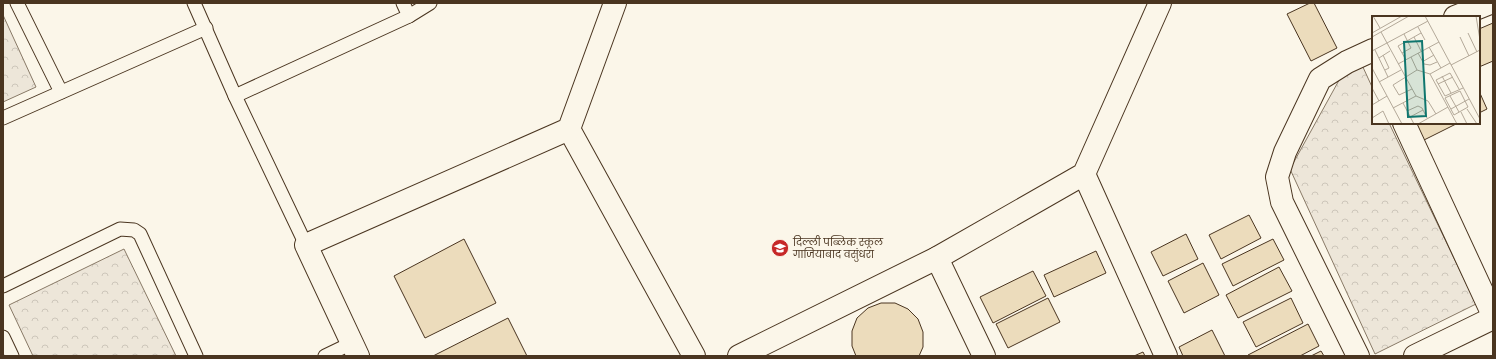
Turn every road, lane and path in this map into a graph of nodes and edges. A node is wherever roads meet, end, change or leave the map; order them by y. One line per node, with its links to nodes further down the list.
1 (17, 3): 12 (lane)
2 (194, 3): 10 (lane)
3 (402, 3): 8 (lane)
4 (430, 3): 8 (lane)
5 (615, 3): 16 (street)
6 (1160, 3): 17 (street)
7 (1490, 3): 9 (street)
8 (409, 16): 13 (lane)
9 (1458, 16)
10 (206, 28): 12 (lane); 13 (lane)
11 (1372, 53): 31 (street)
12 (61, 92): 14 (lane)
13 (235, 96): 18 (lane)
14 (3, 118)
15 (1404, 124): 21 (street)
16 (569, 128): 18 (street); 27 (street)
17 (1084, 174): 19 (street); 30 (street)
18 (306, 245): 23 (street)
19 (937, 258): 28 (street); 29 (street)
20 (3, 286): 25 (lane)
21 (1493, 317): 32 (street)
22 (3, 337): 24 (lane)
23 (355, 349): 26 (lane)
24 (12, 356)
25 (196, 356)
26 (326, 356)
27 (694, 356)
28 (739, 356)
29 (984, 356)
30 (1166, 356)
31 (1358, 356)
32 (1415, 356)

